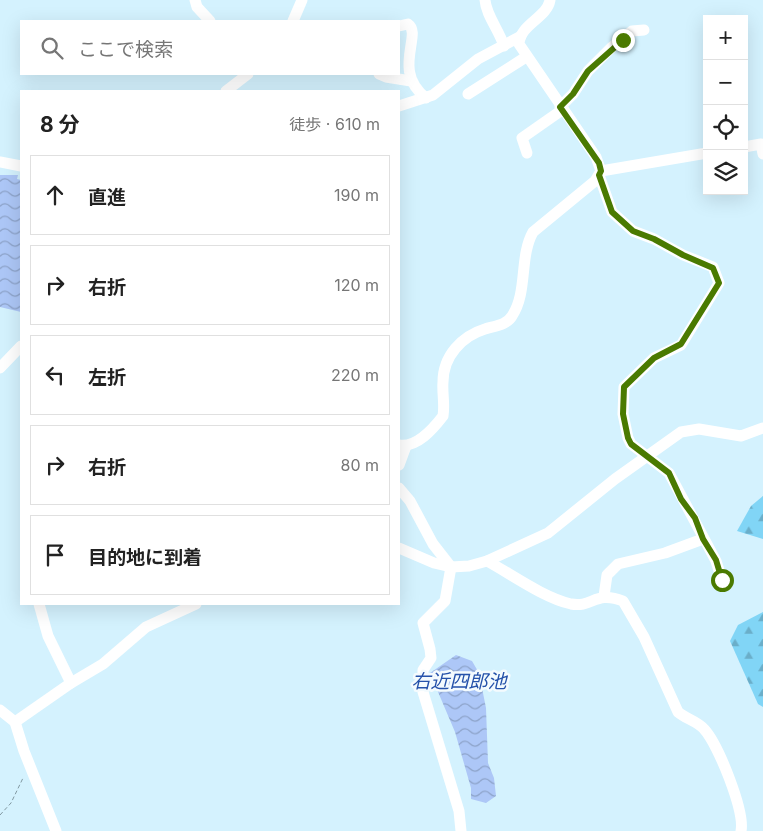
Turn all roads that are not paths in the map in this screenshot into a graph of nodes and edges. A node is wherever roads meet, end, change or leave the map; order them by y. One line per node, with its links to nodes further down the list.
1 (195, 0): 5 (street)
2 (302, 0): 6 (street)
3 (485, 0): 10 (street)
4 (550, 0): 9 (street)
5 (209, 20)
6 (294, 20)
7 (400, 26): 14 (street)
8 (644, 30): 19 (street)
9 (521, 36): 10 (street); 11 (street)
10 (504, 46): 17 (street)
11 (526, 57): 16 (street); 19 (street)
12 (381, 75): 14 (street)
13 (243, 76): 15 (street)
14 (411, 81): 17 (street)
15 (227, 90)
16 (468, 94)
17 (426, 98): 18 (street)
18 (400, 106)
19 (561, 108): 21 (street); 26 (street)
20 (748, 146): 23 (street)
21 (527, 153)
22 (703, 154): 26 (street)
23 (763, 154)
24 (0, 162): 25 (street)
25 (20, 166)
26 (600, 173): 30 (street); 31 (street)
27 (20, 347): 28 (street)
28 (0, 368)
29 (763, 428): 31 (street)
30 (402, 445): 32 (street)
31 (648, 455): 34 (street); 36 (street)
32 (400, 458)
33 (400, 489): 37 (street)
34 (703, 539): 38 (street); 39 (street)
35 (400, 548): 37 (street)
36 (487, 561): 37 (street); 39 (street)
37 (451, 567): 46 (street)
38 (722, 580)
39 (604, 596): 47 (street)
40 (39, 605): 42 (street)
41 (194, 605): 42 (street)
42 (71, 683): 44 (street)
43 (0, 710): 44 (street)
44 (15, 722): 45 (street)
45 (56, 831)
46 (461, 831)
47 (741, 831)

